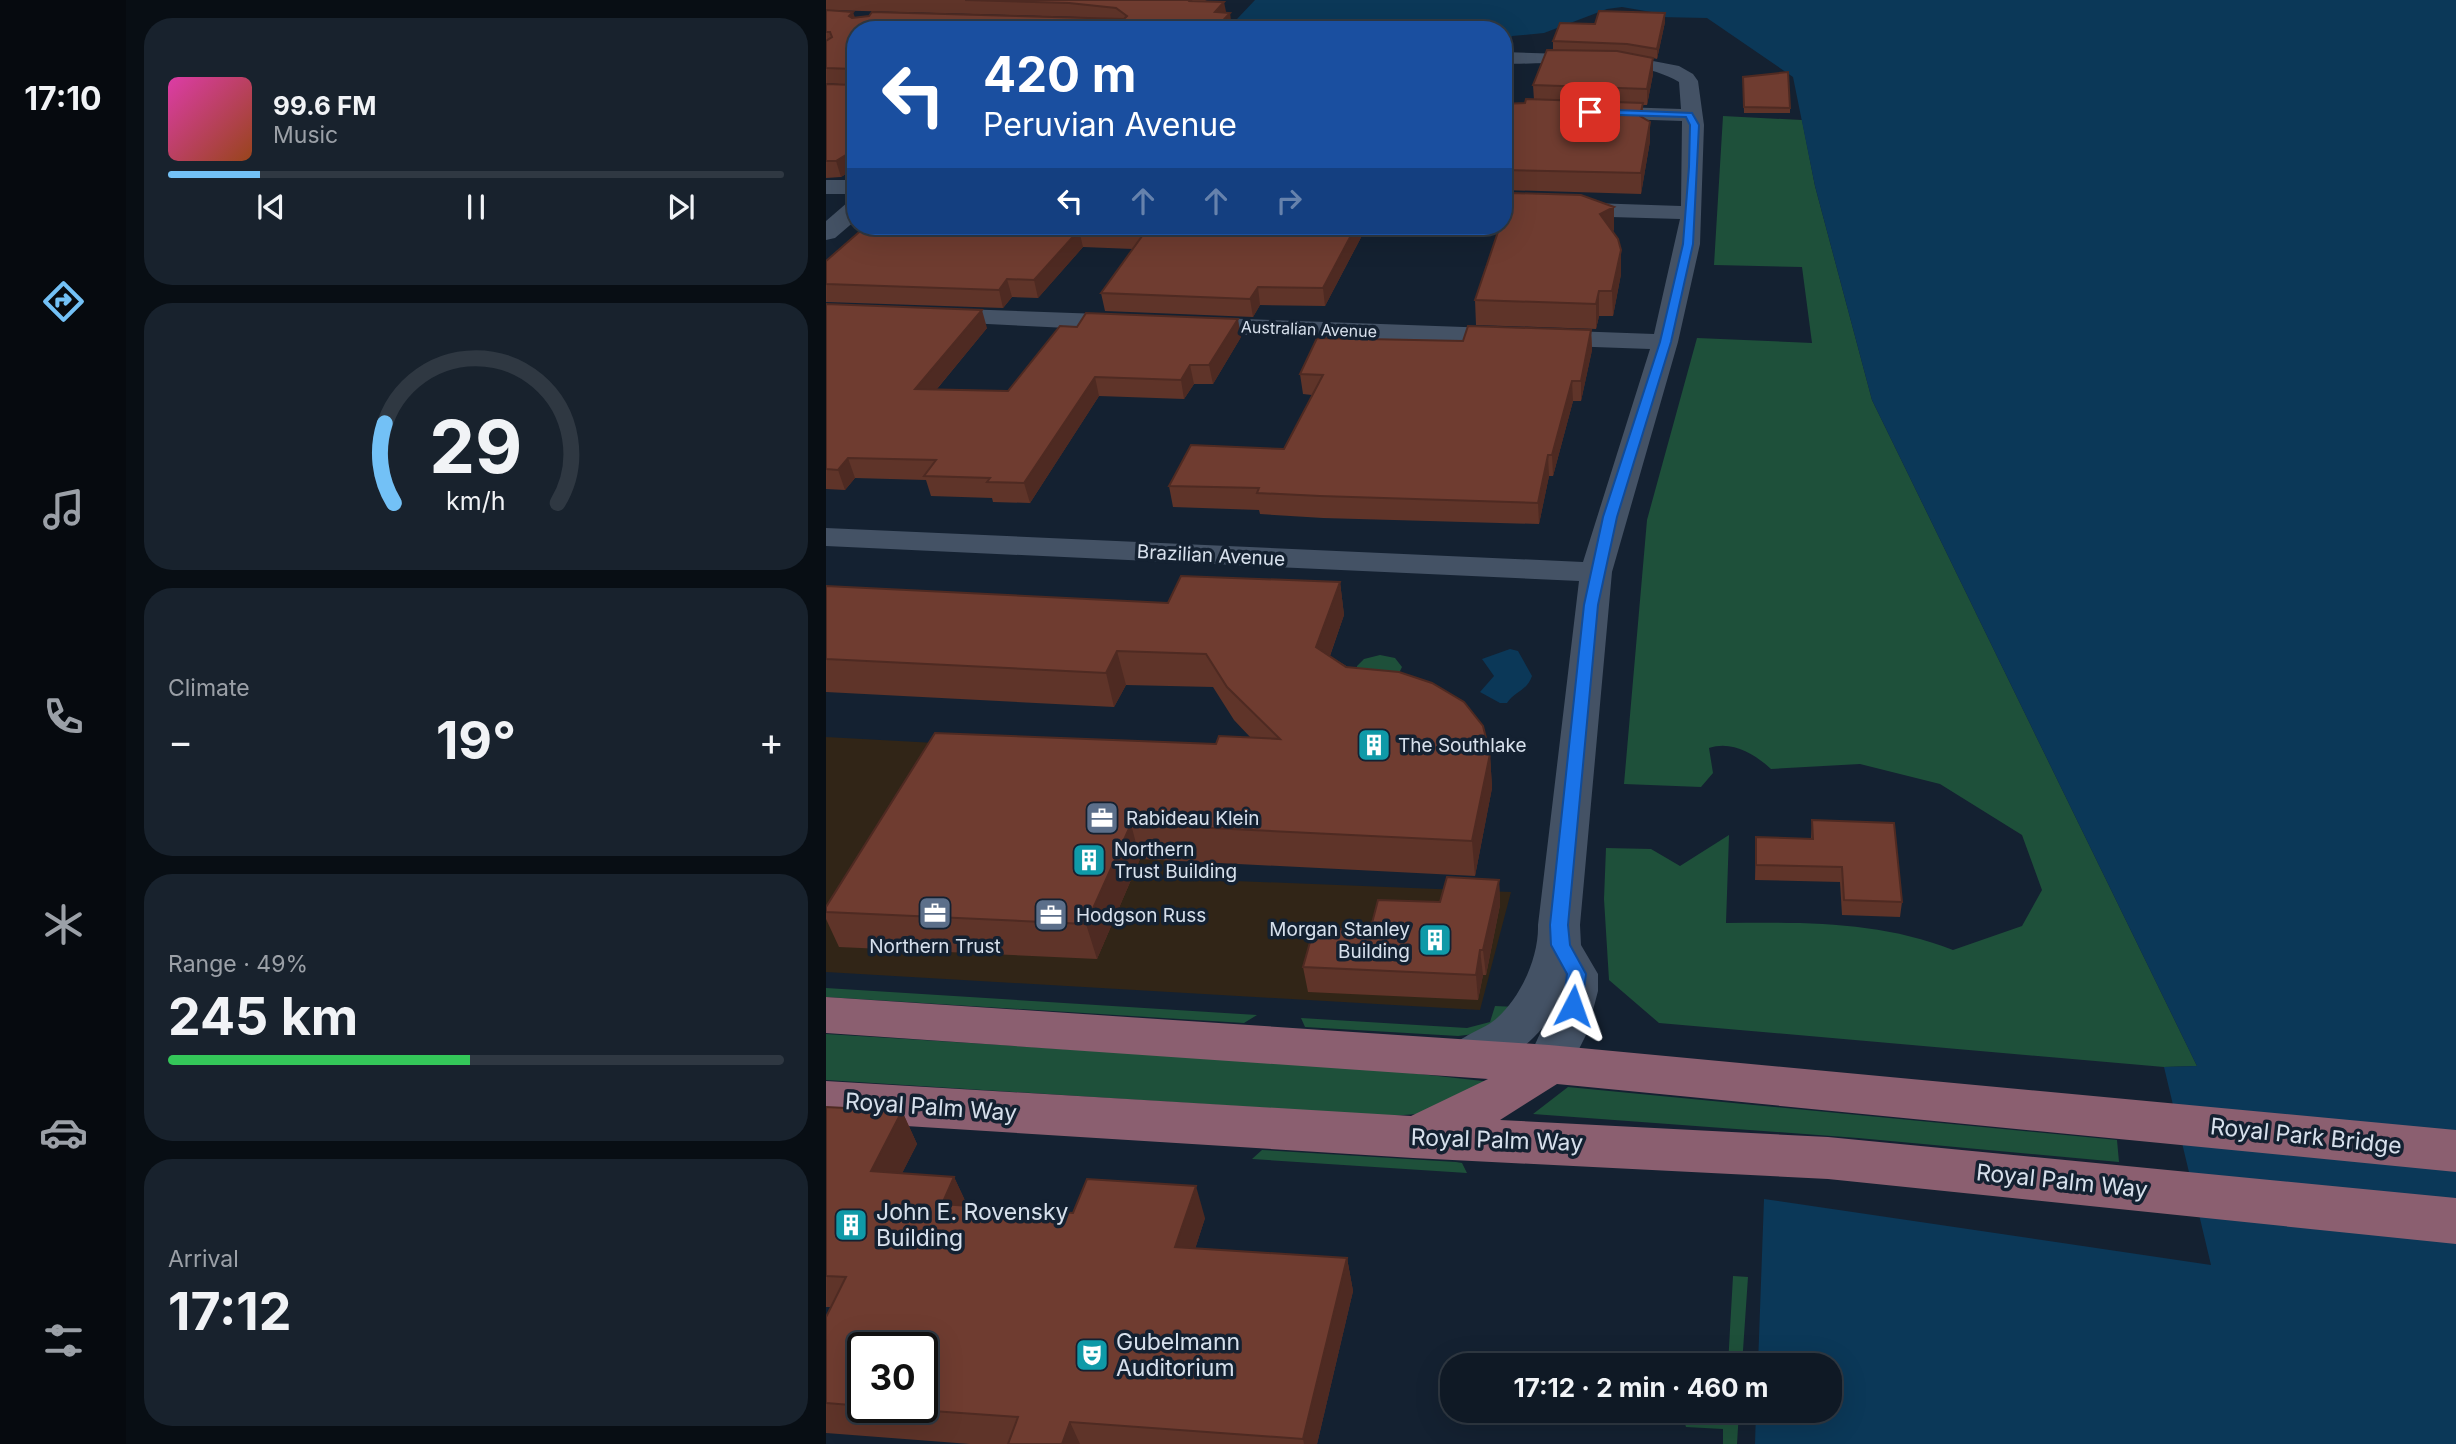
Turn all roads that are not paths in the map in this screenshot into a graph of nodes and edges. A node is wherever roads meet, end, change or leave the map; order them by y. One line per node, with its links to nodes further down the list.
1 (1512, 58): 3 (street)
2 (1512, 109): 3 (street)
3 (1689, 115): 7 (street)
4 (826, 187): 5 (street)
5 (847, 187)
6 (1512, 207): 7 (street)
7 (1692, 214): 11 (street)
8 (847, 215): 9 (street)
9 (826, 233)
10 (905, 315): 11 (street, Australian Avenue)
11 (1665, 342): 13 (street)
12 (826, 537): 13 (street, Brazilian Avenue)
13 (1596, 572): 14 (street)
14 (1560, 945): 16 (street); 17 (street)
15 (826, 1015): 16 (main road)
16 (1467, 1057): 17 (main road)
17 (1549, 1064): 19 (main road); 20 (main road, Royal Park Bridge)
18 (826, 1101): 19 (main road, Royal Palm Way)
19 (1413, 1137): 21 (main road, Royal Palm Way)
20 (2456, 1151)
21 (2456, 1221)

